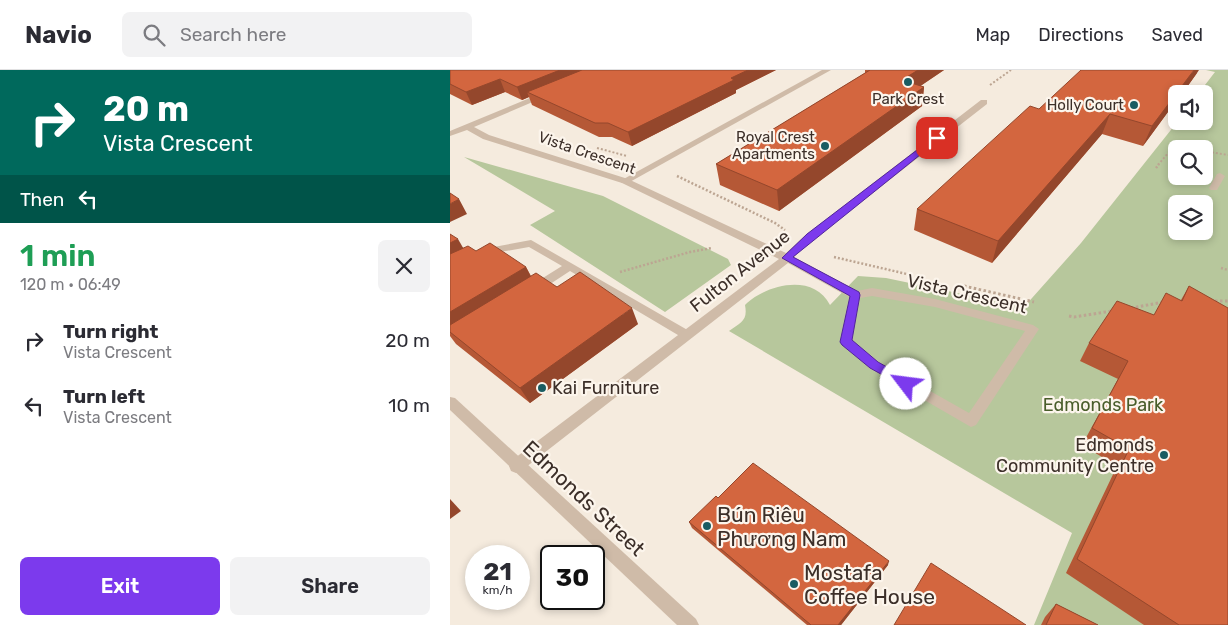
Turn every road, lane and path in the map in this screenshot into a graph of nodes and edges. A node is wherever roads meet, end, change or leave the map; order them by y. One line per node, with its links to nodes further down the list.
1 (827, 70): 11 (street)
2 (553, 92): 4 (street)
3 (984, 102): 15 (street, Fulton Avenue)
4 (468, 127): 5 (street); 11 (street, Vista Crescent)
5 (450, 134)
6 (1213, 152): 8 (path)
7 (1168, 153): 9 (path)
8 (1228, 155)
9 (1156, 168)
10 (1220, 176): 12 (street)
11 (625, 181): 15 (street, Vista Crescent)
12 (1214, 188)
13 (712, 248): 19 (path)
14 (473, 256): 16 (street)
15 (786, 258): 20 (street, Vista Crescent); 28 (street, Fulton Avenue)
16 (570, 266): 19 (street); 21 (street)
17 (1221, 268): 18 (path)
18 (1228, 270)
19 (590, 278): 28 (street)
20 (855, 295): 20 (street, Vista Crescent)
21 (522, 296)
22 (1202, 300): 23 (path)
23 (1228, 301)
24 (1165, 302): 25 (path)
25 (1127, 308)
26 (1118, 310): 27 (path)
27 (1068, 316)
28 (686, 335): 30 (street, Fulton Avenue)
29 (450, 402): 30 (street, Edmonds Street)
30 (516, 466): 31 (street, Edmonds Street)
31 (690, 625)

